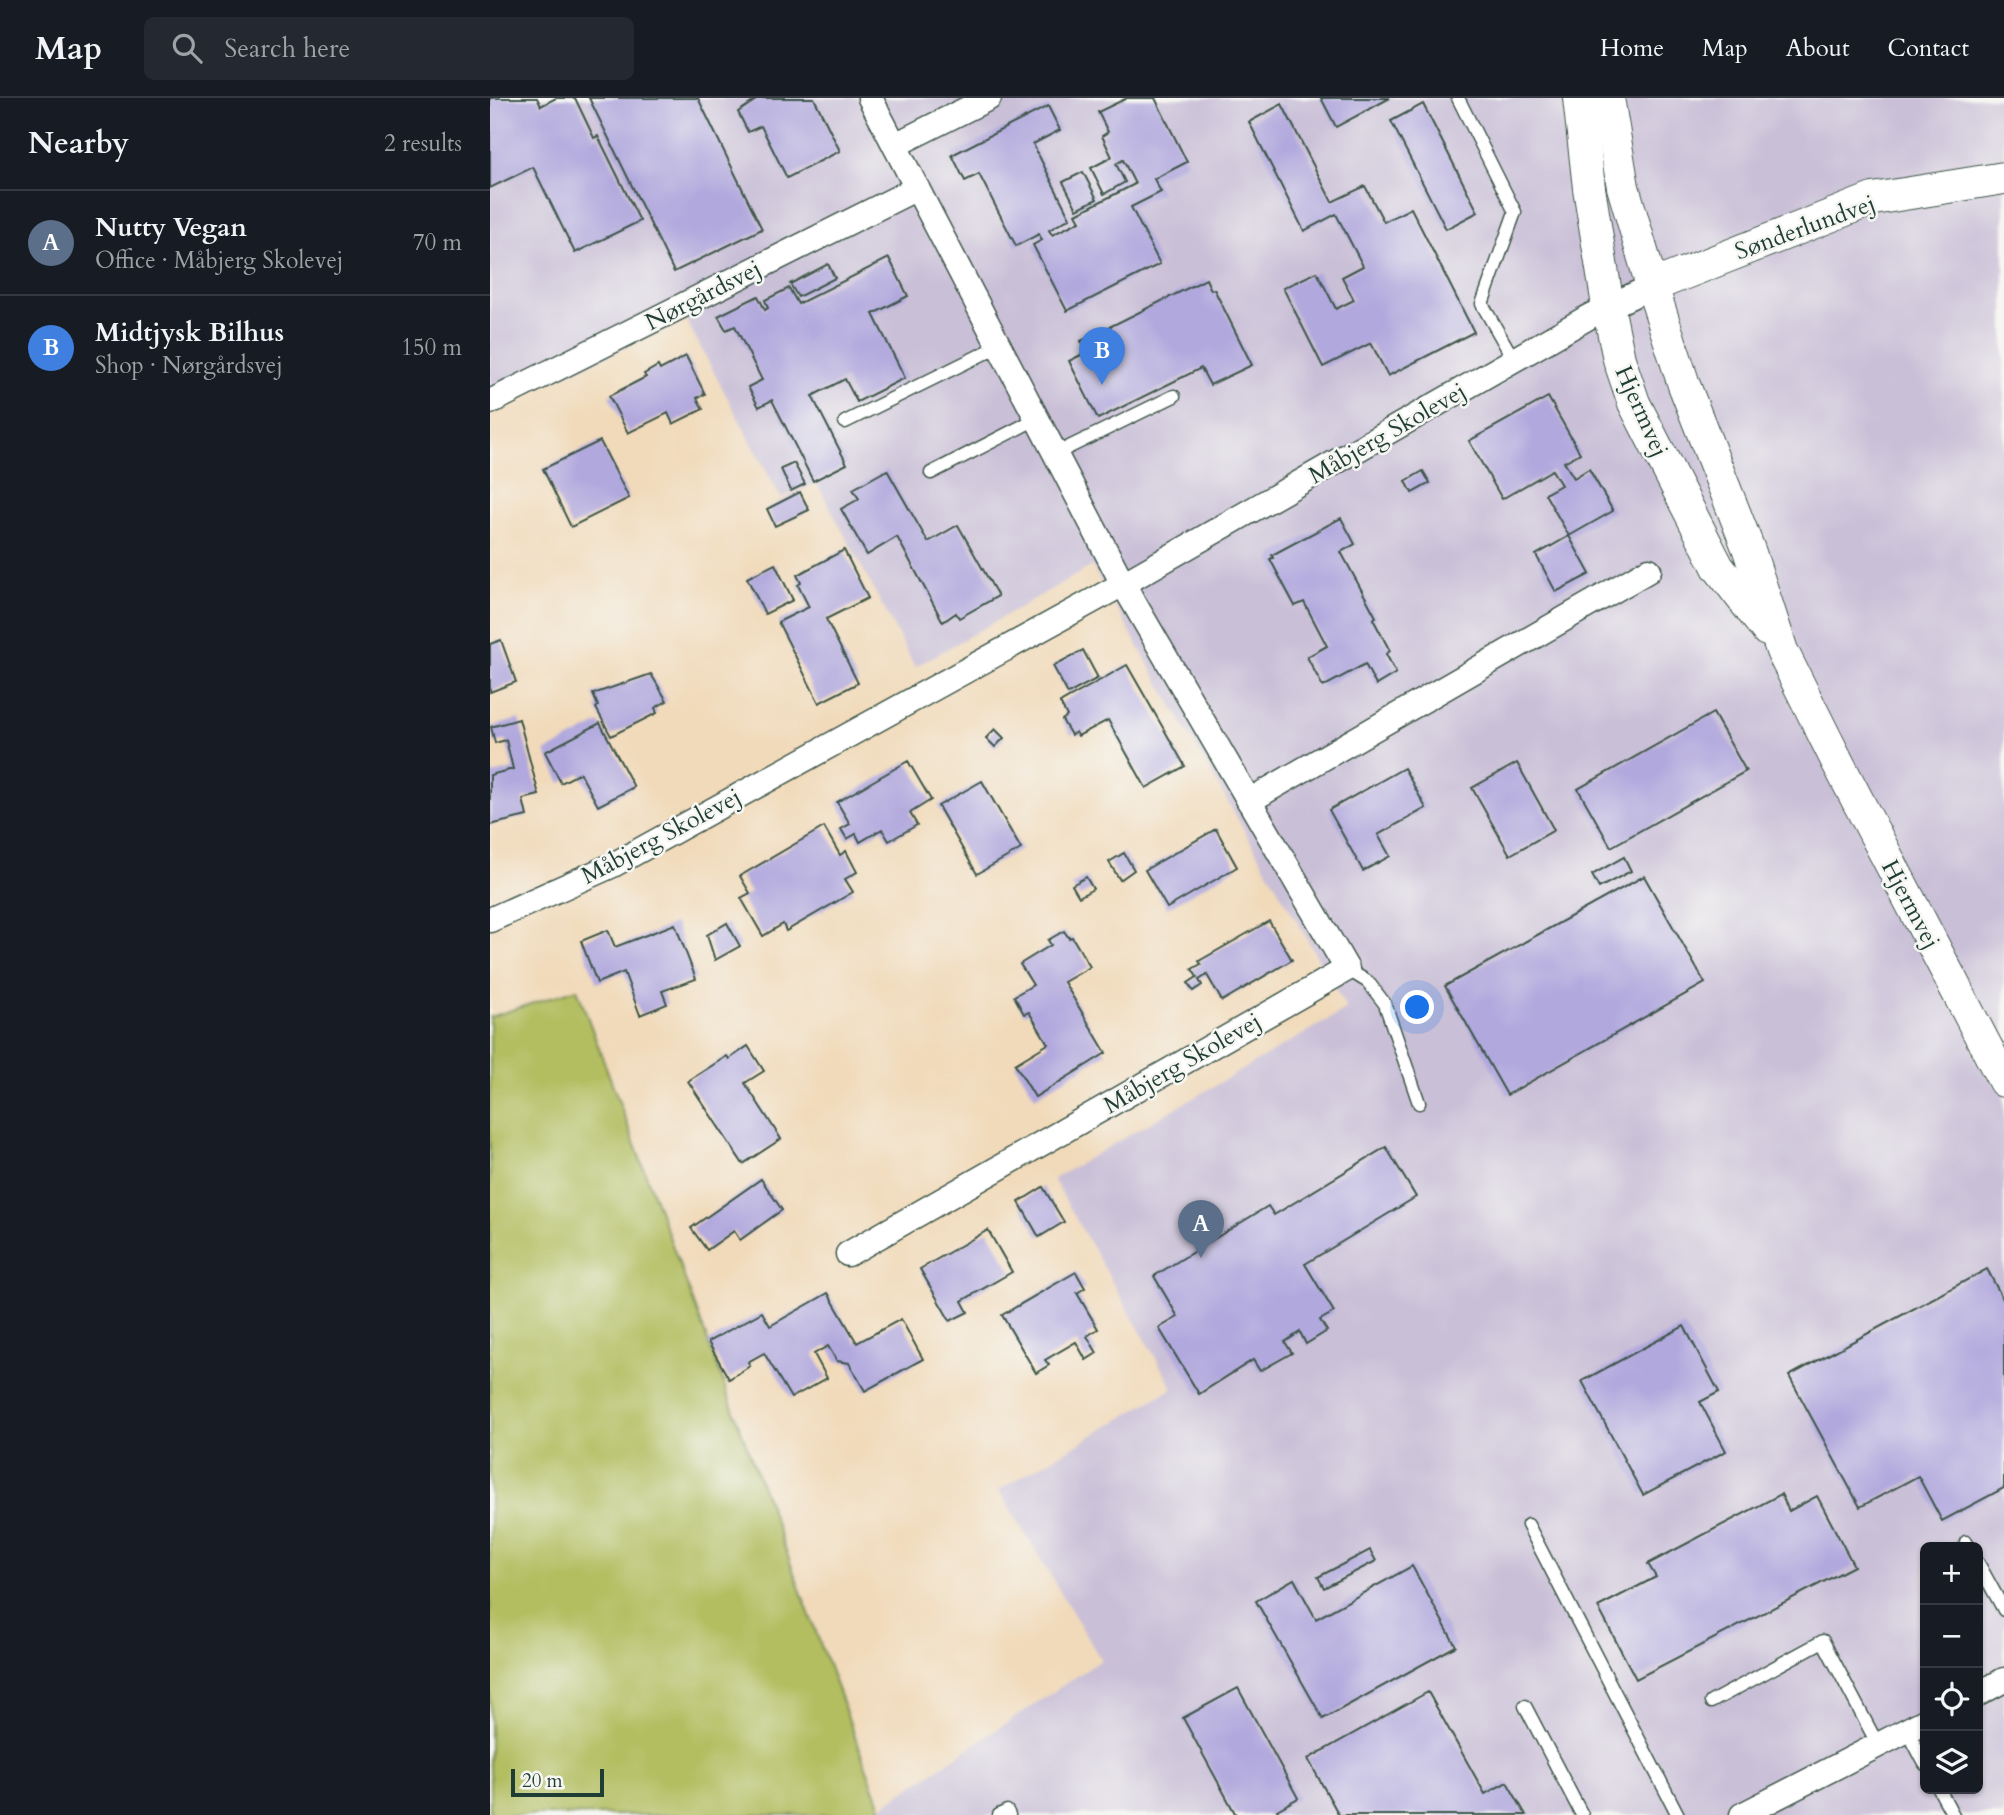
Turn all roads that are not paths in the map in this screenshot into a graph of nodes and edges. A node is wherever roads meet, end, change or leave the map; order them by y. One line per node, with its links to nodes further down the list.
1 (870, 98): 6 (street)
2 (989, 98): 6 (street)
3 (1458, 98): 12 (lane)
4 (1580, 98): 10 (street, Hjermvej)
5 (1608, 98): 9 (street, Hjermvej)
6 (895, 145): 8 (street)
7 (2004, 178): 9 (street, Sønderlundvej)
8 (916, 188): 11 (street); 14 (street, Nørgårdsvej)
9 (1652, 286): 10 (street, Måbjerg Skolevej); 21 (street, Hjermvej)
10 (1608, 306): 12 (street, Måbjerg Skolevej); 21 (street, Hjermvej)
11 (999, 346): 15 (street); 16 (lane)
12 (1514, 360): 20 (street, Måbjerg Skolevej)
13 (1174, 396): 17 (lane)
14 (490, 402)
15 (1036, 419): 17 (street); 18 (lane)
16 (845, 422)
17 (1055, 454): 20 (street)
18 (931, 473)
19 (1649, 570): 22 (street)
20 (1123, 584): 22 (street); 23 (street, Måbjerg Skolevej)
21 (1782, 651): 25 (street, Hjermvej)
22 (1249, 801): 24 (street)
23 (490, 920)
24 (1347, 969): 26 (lane); 27 (street, Måbjerg Skolevej)
25 (2004, 1081)
26 (1419, 1103)
27 (848, 1254)
28 (1528, 1525): 41 (lane)
29 (1983, 1572): 30 (lane)
30 (2004, 1610)
31 (2004, 1681): 32 (street)
32 (1983, 1692)
33 (1710, 1702): 36 (lane)
34 (1525, 1706): 40 (lane)
35 (1916, 1726): 36 (street)
36 (1878, 1745): 42 (street)
37 (1942, 1794): 43 (lane)
38 (999, 1815): 39 (lane)
39 (1009, 1815)
40 (1582, 1815)
41 (1678, 1815)
42 (1742, 1815)
43 (1953, 1815)

